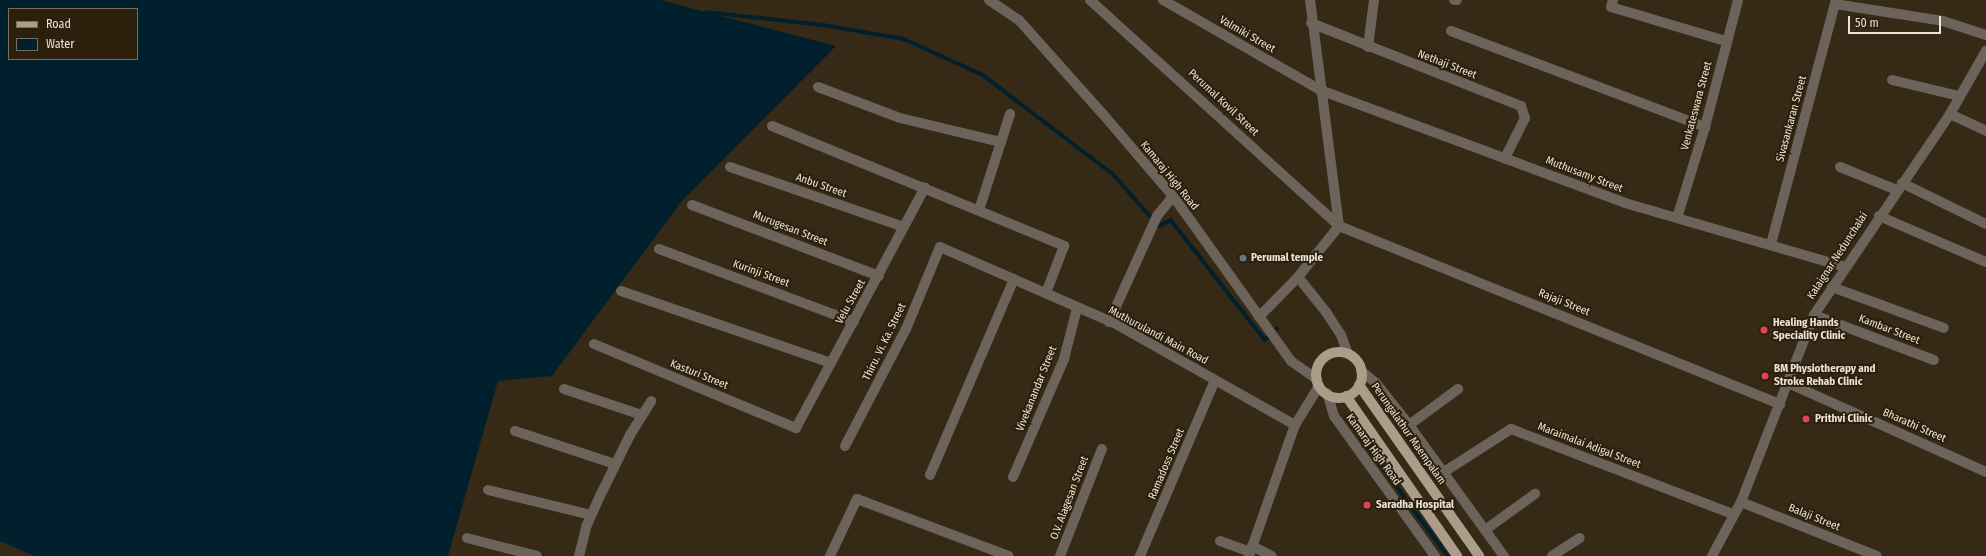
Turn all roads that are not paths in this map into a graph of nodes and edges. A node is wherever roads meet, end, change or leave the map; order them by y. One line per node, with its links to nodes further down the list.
1 (989, 0): 31 (street, Kamaraj High Road)
2 (1090, 0): 37 (street, Perumal Kovil Street)
3 (1163, 0): 18 (street, Valmiki Street)
4 (1310, 0): 9 (street)
5 (1374, 0): 13 (street)
6 (1613, 0): 12 (street)
7 (1738, 0): 12 (street, Venkateswara Street)
8 (1835, 2): 11 (street); 39 (street, Sivasankaran Street)
9 (1311, 23): 13 (street, Nethaji Street); 18 (street)
10 (1451, 31): 23 (street)
11 (1986, 35)
12 (1726, 41): 23 (street, Venkateswara Street)
13 (1368, 46): 26 (street, Nethaji Street)
14 (1986, 51): 15 (street, Kalaignar Nedunchalai)
15 (1983, 65): 19 (street, Kalaignar Nedunchalai)
16 (1892, 80): 19 (street)
17 (818, 87): 25 (street)
18 (1320, 90): 26 (street, Muthusamy Street); 37 (street)
19 (1959, 96): 21 (street, Kalaignar Nedunchalai)
20 (1010, 114): 25 (street)
21 (1950, 114): 24 (street); 29 (street, Kalaignar Nedunchalai)
22 (772, 126): 30 (street)
23 (1705, 126): 35 (street, Venkateswara Street)
24 (1986, 132)
25 (1001, 142): 33 (street)
26 (1505, 158): 35 (street, Muthusamy Street)
27 (730, 167): 38 (street, Anbu Street)
28 (1840, 167): 29 (street)
29 (1900, 186): 34 (street, Kalaignar Nedunchalai); 36 (street)
30 (924, 187): 33 (street); 38 (street, Velu Street)
31 (1173, 196): 52 (street, Kamaraj High Road); 54 (street)
32 (692, 205): 44 (street, Murugesan Street)
33 (979, 210): 49 (street)
34 (1879, 216): 42 (street); 43 (street, Kalaignar Nedunchalai)
35 (1677, 218): 39 (street, Muthusamy Street)
36 (1986, 224)
37 (1339, 226): 45 (street); 69 (street, Rajaji Street)
38 (904, 227): 44 (street, Velu Street)
39 (1771, 244): 43 (street, Muthusamy Street)
40 (940, 246): 46 (street, Muthurulandi Main Road); 75 (street, Thiru. Vi. Ka. Street)
41 (659, 249): 53 (street, Kurinji Street)
42 (1986, 262)
43 (1845, 267): 47 (street, Kalaignar Nedunchalai)
44 (879, 276): 53 (street, Velu Street)
45 (1298, 277): 52 (street); 57 (street)
46 (1014, 279): 49 (street, Muthurulandi Main Road); 80 (street)
47 (1832, 287): 51 (street, Kalaignar Nedunchalai); 55 (street)
48 (621, 291): 59 (street)
49 (1046, 293): 50 (street, Muthurulandi Main Road)
50 (1077, 308): 54 (street, Muthurulandi Main Road); 81 (street, Vivekanandar Street)
51 (1814, 315): 58 (street, Kambar Street); 62 (street, Kalaignar Nedunchalai)
52 (1259, 318): 64 (street, Kamaraj High Road)
53 (854, 322): 59 (street, Velu Street)
54 (1109, 322): 61 (street, Muthurulandi Main Road)
55 (1944, 328)
56 (594, 344): 73 (street, Kasturi Street)
57 (1348, 354): 60 (main road); 64 (main road)
58 (1934, 360)
59 (831, 363): 73 (street, Velu Street)
60 (1361, 371): 63 (main road); 72 (street)
61 (1215, 380): 71 (street, Muthurulandi Main Road); 97 (street, Ramadoss Street)
62 (1788, 383): 69 (street, Kalaignar Nedunchalai); 79 (street, Bharathi Street)
63 (1359, 385): 67 (main road); 101 (main road, Perungalathur Maempalam)
64 (1321, 386): 67 (main road); 71 (street); 99 (street, Kamaraj High Road)
65 (564, 389): 70 (street)
66 (1458, 389): 72 (street)
67 (1346, 396): 100 (main road)
68 (651, 401): 70 (street)
69 (1780, 404): 84 (street, Kalaignar Nedunchalai)
70 (642, 415): 77 (street)
71 (1295, 425): 91 (street)
72 (1409, 425): 78 (street)
73 (796, 428)
74 (515, 430): 77 (street)
75 (846, 446)
76 (1102, 449): 96 (street, O.V. Alagesan Street)
77 (615, 464): 86 (street)
78 (1444, 472): 85 (street, Maraimalai Adigal Street); 87 (street)
79 (1986, 472)
80 (930, 475)
81 (1013, 478)
82 (488, 490): 86 (street)
83 (1535, 494): 87 (street)
84 (1741, 502): 85 (street, Kalaignar Nedunchalai); 105 (street, Balaji Street)
85 (1733, 514): 104 (street, Kalaignar Nedunchalai)
86 (591, 515): 93 (street)
87 (1485, 530): 102 (street)
88 (467, 538): 92 (street)
89 (1580, 538): 103 (street)
90 (1220, 541): 91 (street)
91 (1250, 552): 98 (street)
92 (537, 556)
93 (579, 556)
94 (830, 556): 95 (street)
95 (1009, 556)
96 (1060, 556)
97 (1140, 556)
98 (1272, 556)
99 (1435, 556)
100 (1458, 556)
101 (1479, 556)
102 (1504, 556)
103 (1552, 556)
104 (1712, 556)
105 (1877, 556)

